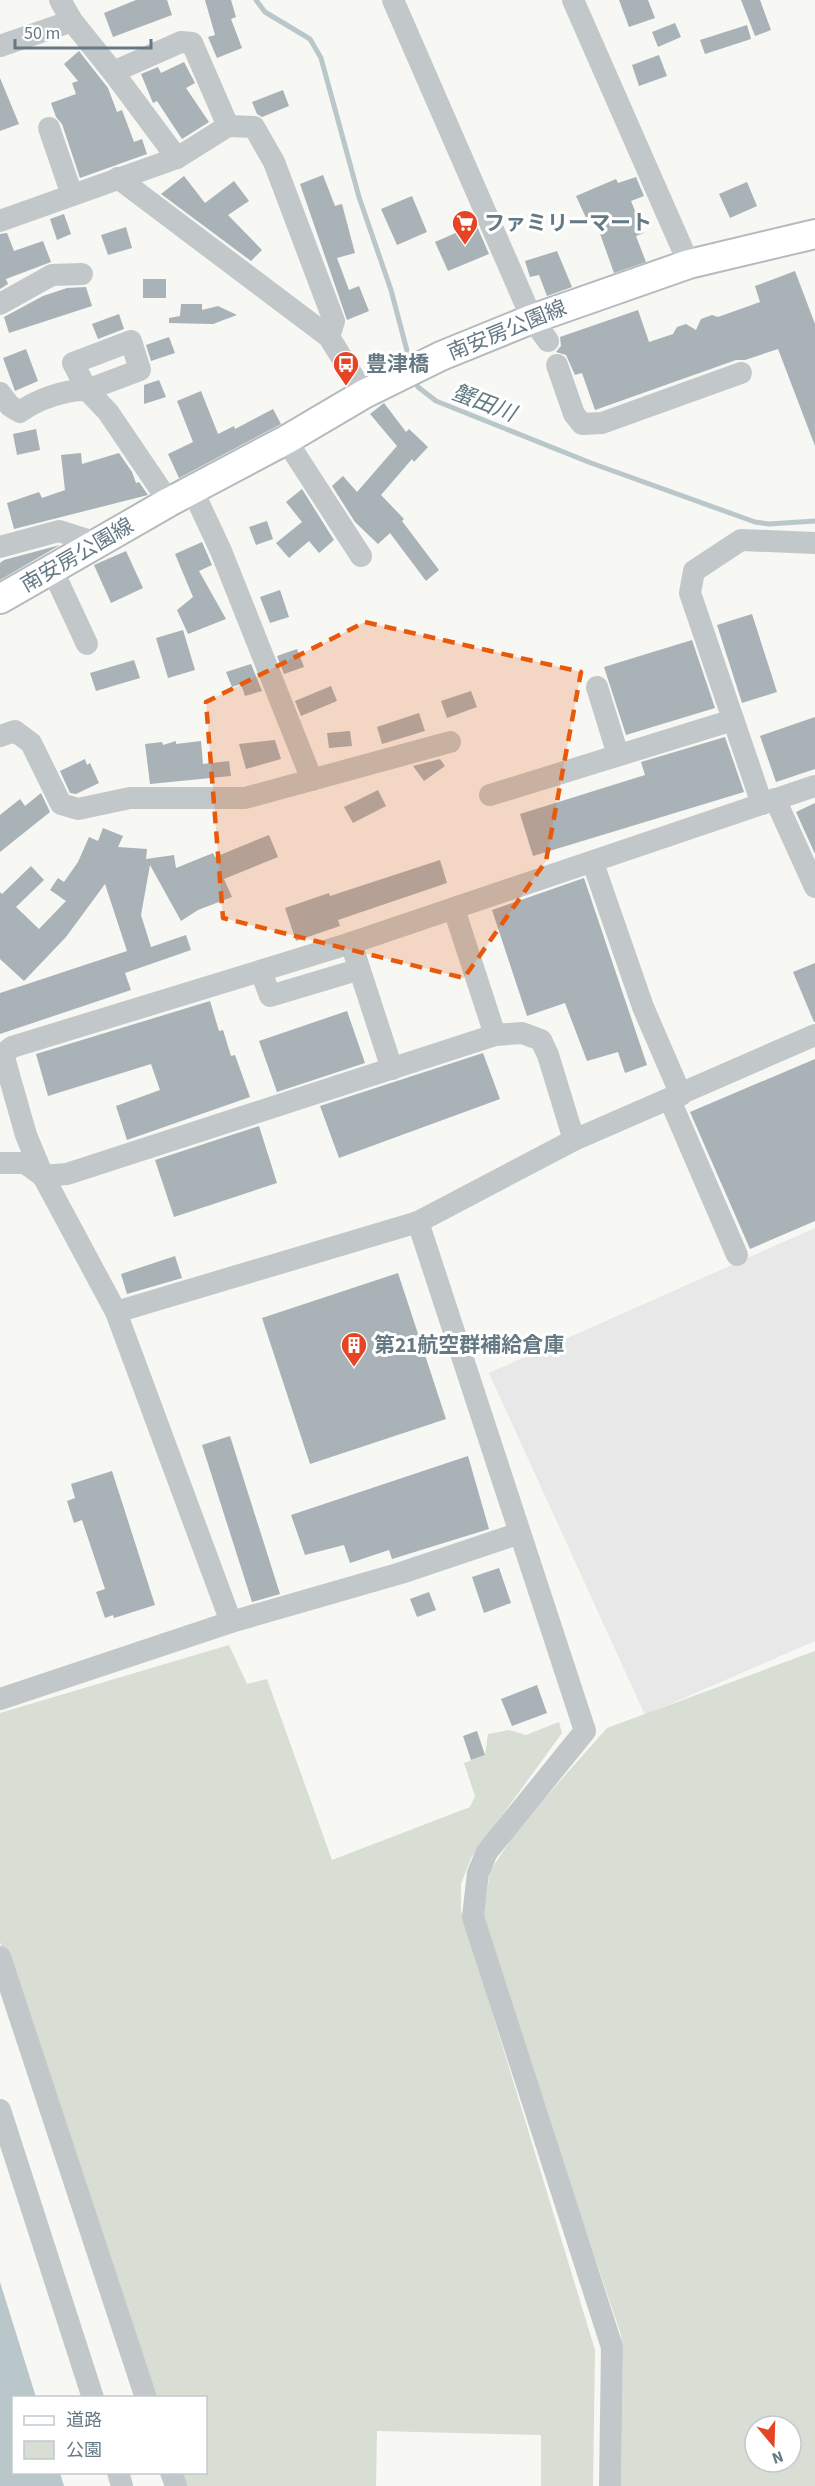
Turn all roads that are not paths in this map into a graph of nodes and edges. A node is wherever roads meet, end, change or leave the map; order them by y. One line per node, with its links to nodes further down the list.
1 (60, 0): 4 (street)
2 (393, 0): 17 (street)
3 (573, 0): 14 (street)
4 (72, 21): 5 (street); 6 (street)
5 (0, 46)
6 (113, 72): 7 (street); 9 (street)
7 (228, 126): 9 (street); 18 (street)
8 (49, 128): 11 (street)
9 (177, 158): 10 (street)
10 (118, 178): 11 (street); 18 (street)
11 (72, 195): 12 (street)
12 (0, 221)
13 (815, 234): 14 (main road, 南安房公園線)
14 (689, 264): 17 (main road, 南安房公園線)
15 (82, 274): 16 (street)
16 (0, 304)
17 (540, 330): 22 (main road, 南安房公園線)
18 (329, 337): 22 (street)
19 (557, 365): 20 (street)
20 (741, 373)
21 (0, 393): 24 (street)
22 (364, 394): 23 (main road, 南安房公園線)
23 (286, 440): 24 (main road, 南安房公園線); 28 (street)
24 (180, 495): 25 (main road, 南安房公園線); 37 (street)
25 (97, 543): 27 (street); 29 (main road, 南安房公園線)
26 (815, 543): 33 (street)
27 (0, 547)
28 (361, 556)
29 (52, 569): 30 (main road, 南安房公園線); 31 (street)
30 (0, 599)
31 (87, 644)
32 (597, 687): 36 (street)
33 (733, 720): 36 (street); 40 (street)
34 (0, 736): 37 (street)
35 (450, 742): 37 (street)
36 (618, 755): 39 (street)
37 (312, 780)
38 (815, 786): 40 (street)
39 (490, 795)
40 (769, 802): 41 (street); 42 (street)
41 (593, 863): 43 (street); 50 (street)
42 (815, 887)
43 (454, 909): 44 (street); 47 (street)
44 (351, 943): 45 (street); 49 (street)
45 (261, 971): 46 (street); 53 (street)
46 (347, 973)
47 (495, 1035): 49 (street); 51 (street)
48 (815, 1035): 50 (street)
49 (392, 1069): 53 (street)
50 (675, 1097): 51 (street); 55 (street)
51 (574, 1140): 54 (street)
52 (0, 1163): 53 (street)
53 (43, 1176): 56 (street)
54 (418, 1222): 56 (street); 57 (street)
55 (737, 1255)
56 (116, 1312): 58 (street)
57 (520, 1533): 58 (street); 64 (street)
58 (231, 1622): 59 (street)
59 (0, 1699)
60 (0, 1957): 63 (street)
61 (0, 2110): 62 (street)
62 (93, 2396)
63 (146, 2396)
64 (610, 2486)

